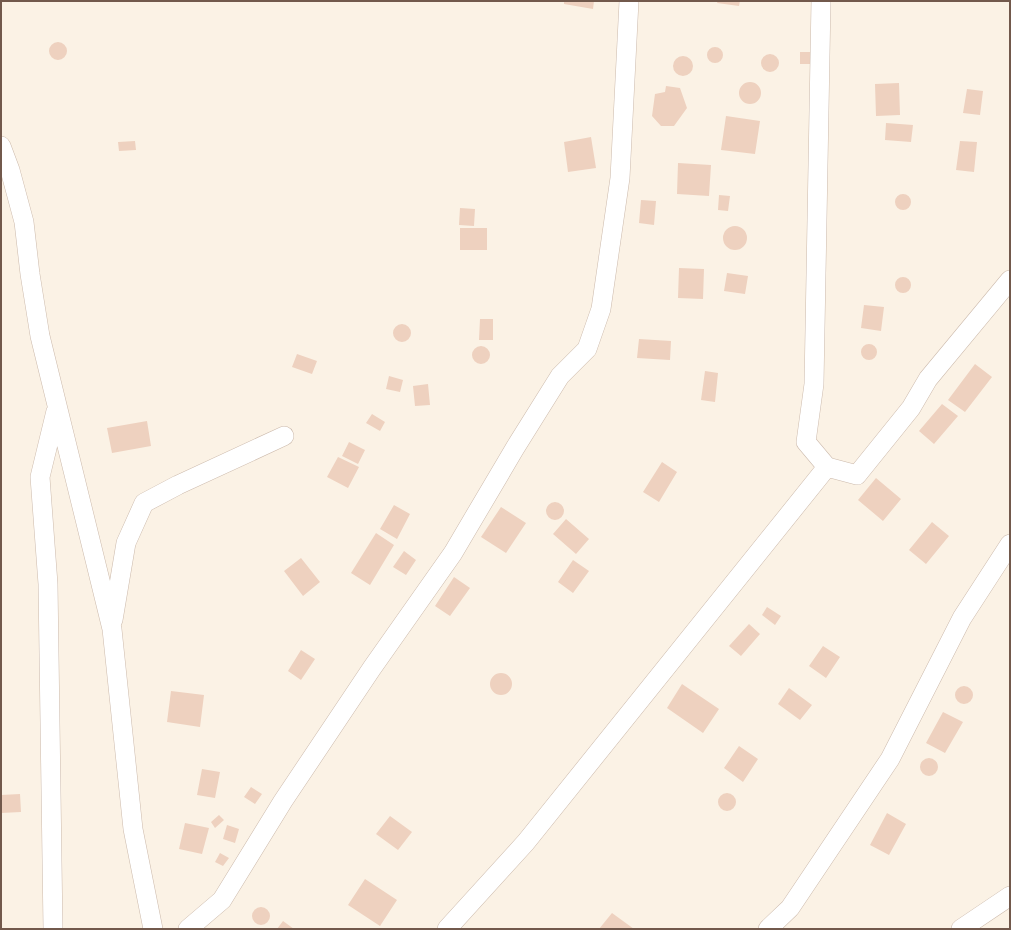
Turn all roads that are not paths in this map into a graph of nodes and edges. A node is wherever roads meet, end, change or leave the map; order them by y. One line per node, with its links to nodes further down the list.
1 (629, 1): 13 (street)
2 (821, 1): 7 (street)
3 (1, 146): 5 (street)
4 (1010, 280): 7 (street)
5 (57, 407): 9 (street); 11 (street)
6 (284, 436): 9 (street)
7 (827, 467): 14 (street)
8 (1010, 544): 15 (street)
9 (112, 630): 12 (street)
10 (1010, 896): 16 (street)
11 (53, 929)
12 (154, 929)
13 (188, 929)
14 (447, 929)
15 (768, 929)
16 (961, 929)

